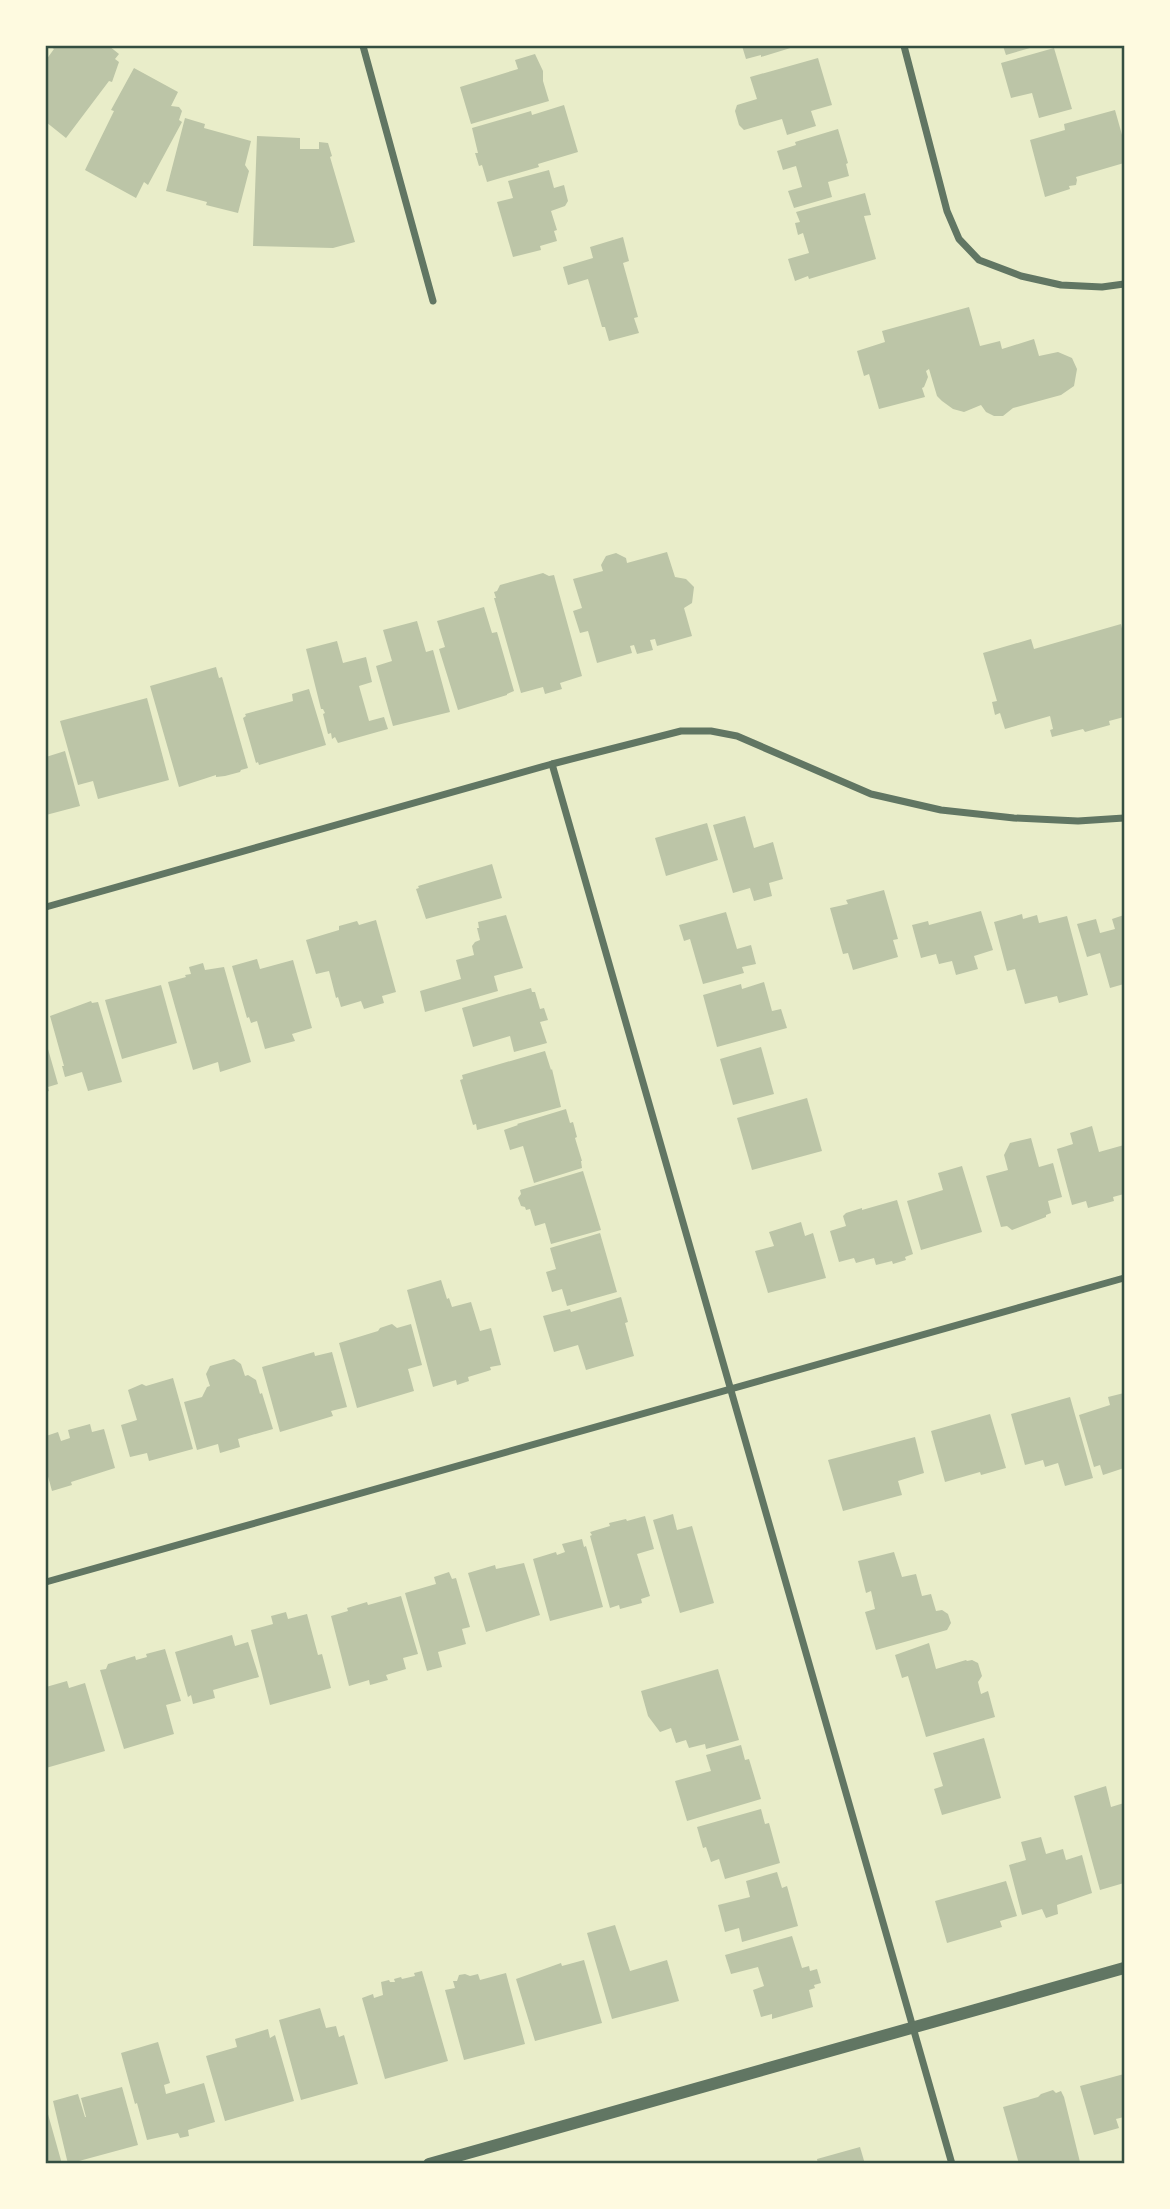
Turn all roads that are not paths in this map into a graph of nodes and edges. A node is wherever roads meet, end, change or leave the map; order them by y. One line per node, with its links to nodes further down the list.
1 (363, 46): 4 (street)
2 (904, 46): 3 (street)
3 (1125, 284)
4 (433, 301)
5 (552, 764): 6 (street); 7 (street); 9 (street)
6 (1125, 818)
7 (46, 907)
8 (1125, 1278): 9 (street)
9 (730, 1390): 10 (street); 12 (street)
10 (46, 1582)
11 (1125, 1968): 12 (street)
12 (914, 2028): 13 (street); 14 (street)
13 (429, 2164)
14 (952, 2164)

